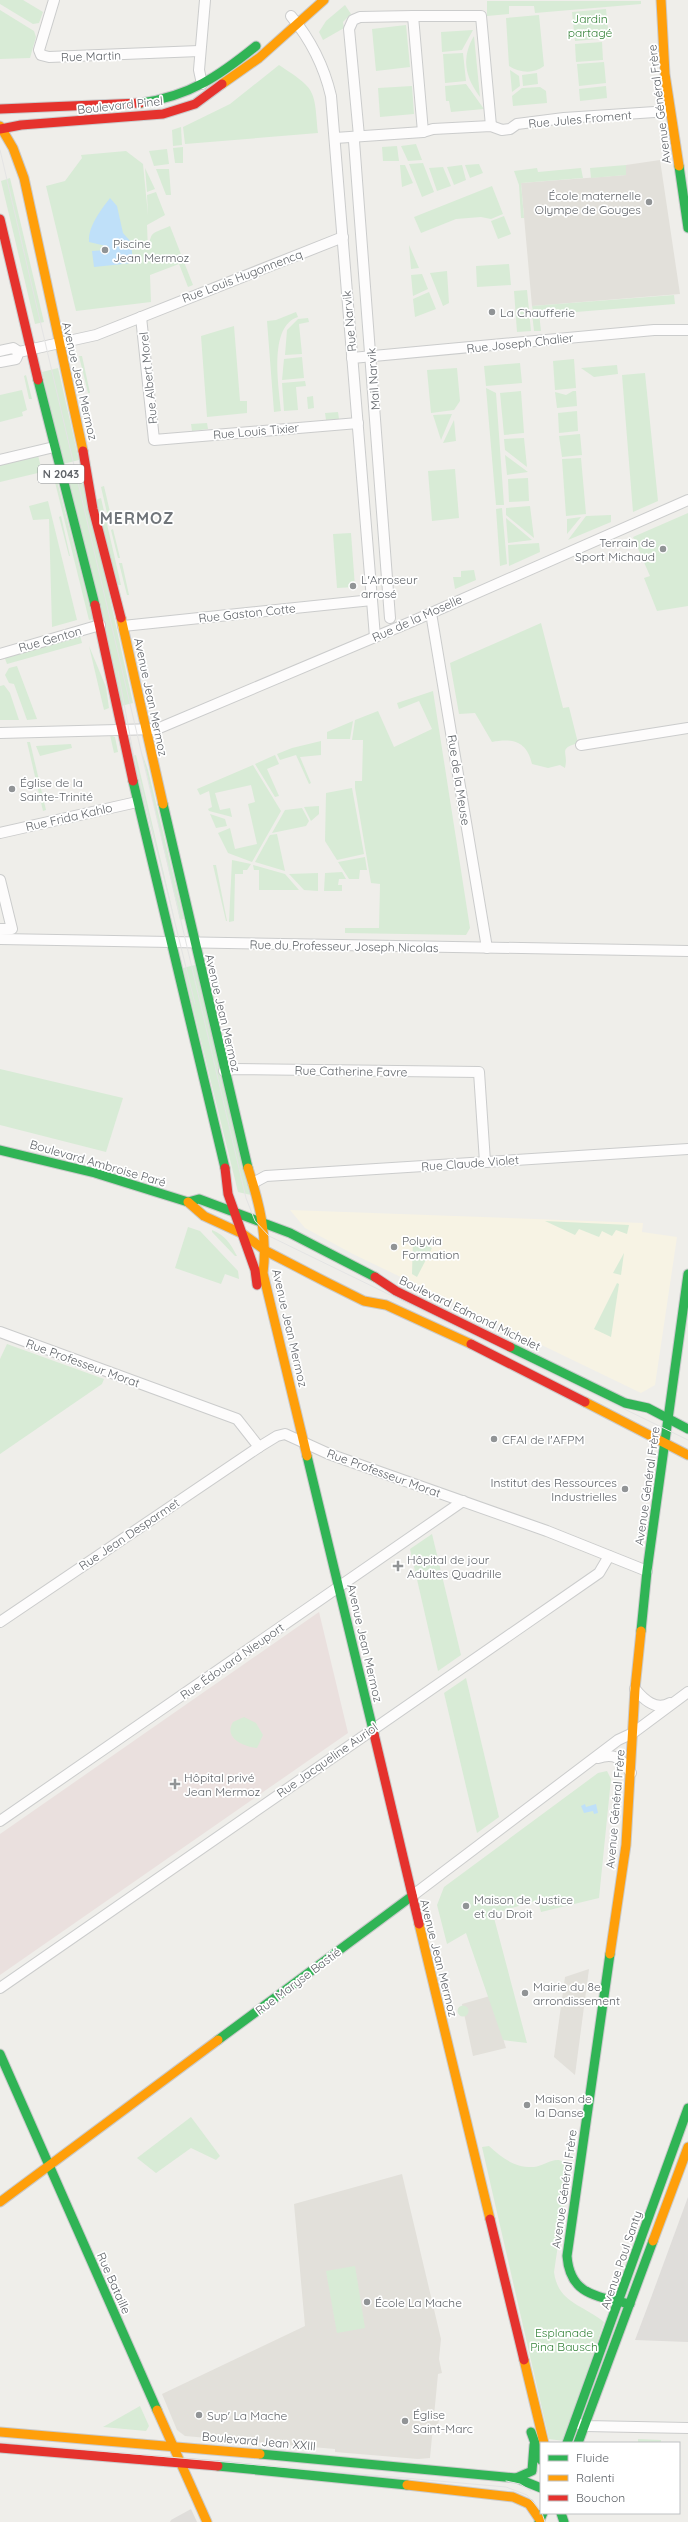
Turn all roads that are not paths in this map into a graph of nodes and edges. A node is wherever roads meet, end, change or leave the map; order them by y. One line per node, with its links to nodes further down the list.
1 (54, 0): 9 (street, Rue Martin)
2 (204, 0): 9 (street)
3 (324, 0): 7 (main road, Boulevard Pinel)
4 (661, 0): 12 (main road, Avenue Général Frère)
5 (291, 15): 7 (street, Rue Narvik)
6 (413, 16): 13 (street); 15 (street); 17 (street)
7 (298, 24): 14 (main road, Boulevard Pinel); 16 (street, Rue Narvik)
8 (264, 39): 10 (main road, Boulevard Pinel)
9 (199, 51): 10 (street)
10 (202, 84): 11 (main road, Boulevard Pinel)
11 (0, 109)
12 (670, 111): 13 (street, Rue Jules Froment); 18 (main road, Avenue Général Frère)
13 (491, 126): 15 (street, Rue Jules Froment)
14 (1, 128): 25 (main road, Avenue Jean Mermoz / N 2043)
15 (423, 132): 17 (street, Rue Jules Froment)
16 (335, 138): 17 (street, Rue Jules Froment); 21 (street, Rue Narvik)
17 (356, 138): 29 (street, Mail Narvik)
18 (685, 191): 20 (main road, Avenue Général Frère)
19 (0, 219): 22 (main road, Avenue Jean Mermoz / N 2043)
20 (688, 228)
21 (343, 237): 23 (street, Rue Louis Hugonnencq); 30 (street, Rue Narvik)
22 (4, 255): 26 (main road, Avenue Jean Mermoz / N 2043)
23 (141, 317): 25 (street, Rue Louis Hugonnencq); 33 (street, Rue Albert Morel)
24 (688, 330): 29 (street, Rue Joseph Chalier)
25 (59, 343): 26 (street, Rue Louis Hugonnencq); 41 (main road, Avenue Jean Mermoz / N 2043)
26 (31, 349): 28 (street, Rue Louis Hugonnencq); 34 (main road, Avenue Jean Mermoz / N 2043)
27 (0, 351): 28 (street)
28 (19, 352): 31 (street)
29 (371, 357): 30 (street, Rue Joseph Chalier); 39 (street, Mail Narvik)
30 (352, 358): 32 (street, Rue Narvik)
31 (0, 362)
32 (358, 423): 33 (street, Rue Louis Tixier); 37 (street, Rue Narvik)
33 (154, 440)
34 (54, 447): 35 (street); 40 (main road, Avenue Jean Mermoz / N 2043)
35 (0, 460)
36 (688, 500): 38 (street, Rue de la Moselle)
37 (372, 600): 41 (street, Rue Gaston Cotte); 42 (street, Rue Narvik)
38 (431, 613): 42 (street, Rue de la Moselle); 56 (street, Rue de la Meuse)
39 (390, 618)
40 (100, 626): 43 (street, Rue Genton); 45 (main road, Avenue Jean Mermoz / N 2043)
41 (123, 626): 46 (main road, Avenue Jean Mermoz / N 2043)
42 (375, 637): 46 (street, Rue de la Moselle)
43 (0, 654)
44 (688, 728): 48 (street)
45 (120, 730): 46 (street, Rue de la Moselle); 47 (street, Rue de la Moselle); 49 (main road, Avenue Jean Mermoz)
46 (145, 730): 55 (main road, Avenue Jean Mermoz)
47 (0, 733)
48 (581, 745)
49 (137, 802): 50 (street, Rue Frida Kahlo); 54 (main road, Avenue Jean Mermoz)
50 (0, 833)
51 (0, 880): 52 (street)
52 (0, 929)
53 (0, 939): 54 (street, Rue du Professeur Joseph Nicolas)
54 (170, 943): 55 (street, Rue du Professeur Joseph Nicolas); 64 (main road, Avenue Jean Mermoz)
55 (195, 943): 56 (street, Rue du Professeur Joseph Nicolas); 58 (main road, Avenue Jean Mermoz)
56 (487, 948): 57 (street, Rue du Professeur Joseph Nicolas)
57 (688, 951)
58 (224, 1072): 61 (street, Rue Catherine Favre); 62 (main road, Avenue Jean Mermoz)
59 (0, 1150): 63 (main road, Boulevard Ambroise Paré)
60 (688, 1150): 61 (street, Rue Claude Violet)
61 (485, 1162): 62 (street, Rue Claude Violet)
62 (253, 1183): 65 (main road, Avenue Jean Mermoz)
63 (188, 1202): 64 (main road, Boulevard Ambroise Paré); 66 (main road, Boulevard Ambroise Paré)
64 (234, 1212): 65 (main road, Boulevard Edmond Michelet); 66 (main road, Avenue Jean Mermoz)
65 (263, 1222): 67 (main road, Avenue Jean Mermoz); 70 (main road, Boulevard Edmond Michelet)
66 (243, 1234): 67 (main road, Boulevard Ambroise Paré); 72 (main road, Avenue Jean Mermoz)
67 (266, 1251): 73 (main road, Avenue Jean Mermoz); 74 (main road)
68 (688, 1274): 70 (main road, Avenue Général Frère)
69 (0, 1332): 75 (street, Rue Professeur Morat)
70 (668, 1418): 71 (main road, Boulevard Edmond Michelet); 74 (main road, Avenue Général Frère)
71 (688, 1429)
72 (293, 1437): 73 (street, Rue Professeur Morat); 75 (street, Rue Professeur Morat); 80 (main road, Avenue Jean Mermoz)
73 (304, 1441): 77 (street, Rue Professeur Morat); 80 (main road, Avenue Jean Mermoz)
74 (665, 1445): 76 (main road); 79 (main road, Avenue Général Frère)
75 (259, 1447): 81 (street, Rue Jean Desparmet)
76 (688, 1455)
77 (463, 1501): 78 (street, Rue Professeur Morat); 80 (street, Rue Édouard Nieuport)
78 (609, 1556): 79 (street, Rue Professeur Morat); 84 (street, Rue Jacqueline Auriol)
79 (647, 1571): 82 (main road, Avenue Général Frère)
80 (336, 1589): 84 (main road, Avenue Jean Mermoz); 88 (street, Rue Édouard Nieuport)
81 (0, 1622)
82 (635, 1689): 83 (street, Rue Maryse Bastié); 85 (main road, Avenue Général Frère)
83 (686, 1693): 85 (street, Rue Maryse Bastié)
84 (370, 1731): 89 (main road, Avenue Jean Mermoz); 90 (street, Rue Jacqueline Auriol)
85 (632, 1733): 86 (street, Rue Maryse Bastié); 87 (main road, Avenue Général Frère)
86 (596, 1758): 87 (street); 89 (street, Rue Maryse Bastié)
87 (631, 1773): 98 (main road, Avenue Général Frère)
88 (0, 1821)
89 (409, 1899): 96 (main road, Rue Maryse Bastié); 100 (main road, Avenue Jean Mermoz); 105 (main road, Avenue Jean Mermoz)
90 (0, 1988)
91 (0, 2054): 96 (main road, Rue Bataille)
92 (688, 2108): 93 (main road, Avenue Paul Santy)
93 (677, 2138): 94 (street); 98 (main road, Avenue Paul Santy)
94 (688, 2138)
95 (688, 2147): 99 (main road, Avenue Paul Santy)
96 (48, 2166): 97 (main road, Rue Maryse Bastié); 109 (main road, Rue Bataille)
97 (0, 2202)
98 (619, 2300): 99 (main road, Avenue Général Frère); 101 (main road, Avenue Paul Santy)
99 (630, 2304): 101 (main road, Avenue Paul Santy)
100 (523, 2397)
101 (580, 2424): 103 (street); 106 (main road, Avenue Paul Santy); 107 (main road, Avenue Paul Santy)
102 (530, 2426): 108 (main road)
103 (688, 2428)
104 (0, 2432): 109 (main road, Boulevard Jean XXIII)
105 (544, 2442)
106 (569, 2442)
107 (578, 2442)
108 (534, 2443): 111 (main road); 113 (main road)
109 (172, 2445): 112 (main road, Rue Bataille); 113 (main road, Boulevard Jean XXIII)
110 (0, 2448): 112 (main road)
111 (540, 2458)
112 (180, 2462): 116 (main road); 118 (main road, Rue Bataille)
113 (516, 2478): 114 (main road, Boulevard Jean XXIII)
114 (540, 2488)
115 (540, 2495): 116 (main road)
116 (514, 2496): 117 (main road)
117 (541, 2518)
118 (207, 2522)

